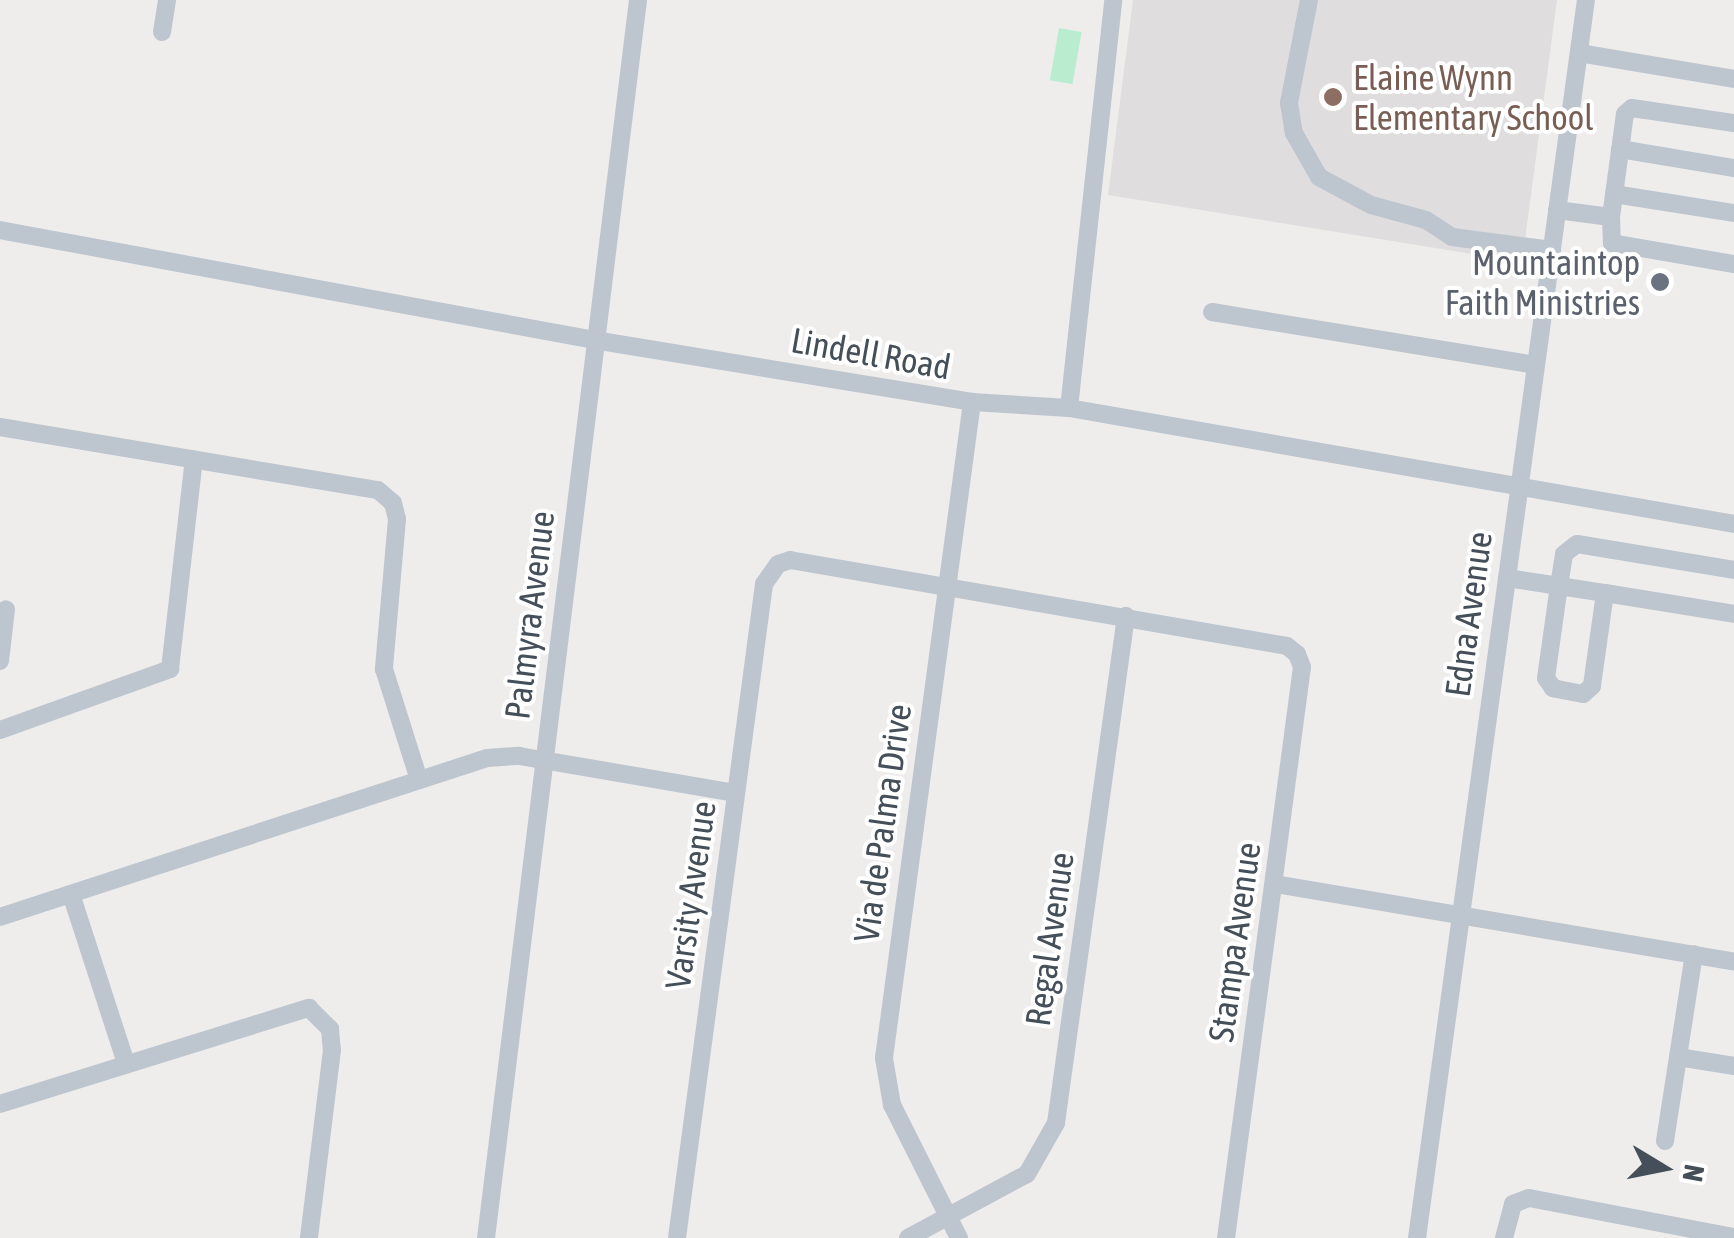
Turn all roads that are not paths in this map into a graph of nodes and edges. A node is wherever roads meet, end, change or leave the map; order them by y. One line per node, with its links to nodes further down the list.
1 (166, 0): 6 (street)
2 (638, 0): 20 (street, Palmyra Avenue)
3 (1113, 0): 23 (street)
4 (1308, 0): 17 (street)
5 (1586, 0): 7 (street, Edna Avenue)
6 (162, 32)
7 (1579, 54): 8 (street); 13 (street, Edna Avenue)
8 (1734, 79)
9 (1734, 124): 10 (street)
10 (1620, 149): 11 (street); 12 (street)
11 (1734, 168)
12 (1614, 194): 14 (street); 15 (street)
13 (1558, 210): 15 (street); 17 (street, Edna Avenue)
14 (1734, 213)
15 (1611, 216): 18 (street)
16 (0, 230): 20 (street, Lindell Road)
17 (1552, 250): 21 (street, Edna Avenue)
18 (1734, 264)
19 (1212, 312): 21 (street)
20 (594, 340): 22 (street, Lindell Road); 38 (street, Palmyra Avenue)
21 (1536, 365): 26 (street, Edna Avenue)
22 (972, 402): 23 (street, Lindell Road); 30 (street, Via de Palma Drive)
23 (1069, 408): 26 (street, Lindell Road)
24 (0, 427): 25 (street)
25 (194, 459): 37 (street); 39 (street)
26 (1520, 486): 27 (street, Lindell Road); 29 (street, Edna Avenue)
27 (1734, 524)
28 (1734, 570): 31 (street)
29 (1506, 578): 31 (street); 43 (street, Edna Avenue)
30 (947, 586): 35 (street); 40 (street, Varsity Avenue); 52 (street, Via de Palma Drive)
31 (1559, 586): 32 (street); 32 (street)
32 (1605, 593): 34 (street)
33 (6, 609): 36 (street)
34 (1734, 614)
35 (1126, 616): 41 (street, Stampa Avenue); 52 (street, Regal Avenue)
36 (0, 661)
37 (2, 725)
38 (544, 760): 39 (street); 40 (street); 55 (street, Palmyra Avenue)
39 (420, 780): 42 (street)
40 (736, 794): 56 (street, Varsity Avenue)
41 (1274, 884): 43 (street); 59 (street, Stampa Avenue)
42 (71, 894): 44 (street); 48 (street)
43 (1456, 914): 45 (street); 60 (street, Edna Avenue)
44 (0, 917)
45 (1694, 954): 46 (street); 47 (street)
46 (1734, 962)
47 (1678, 1057): 49 (street); 51 (street)
48 (126, 1063): 50 (street); 54 (street)
49 (1734, 1066)
50 (0, 1104)
51 (1665, 1142)
52 (949, 1218): 57 (street, Regal Avenue); 58 (street, Via de Palma Drive)
53 (1734, 1237): 61 (street)
54 (309, 1238)
55 (486, 1238)
56 (678, 1238)
57 (908, 1238)
58 (958, 1238)
59 (1226, 1238)
60 (1417, 1238)
61 (1504, 1238)

